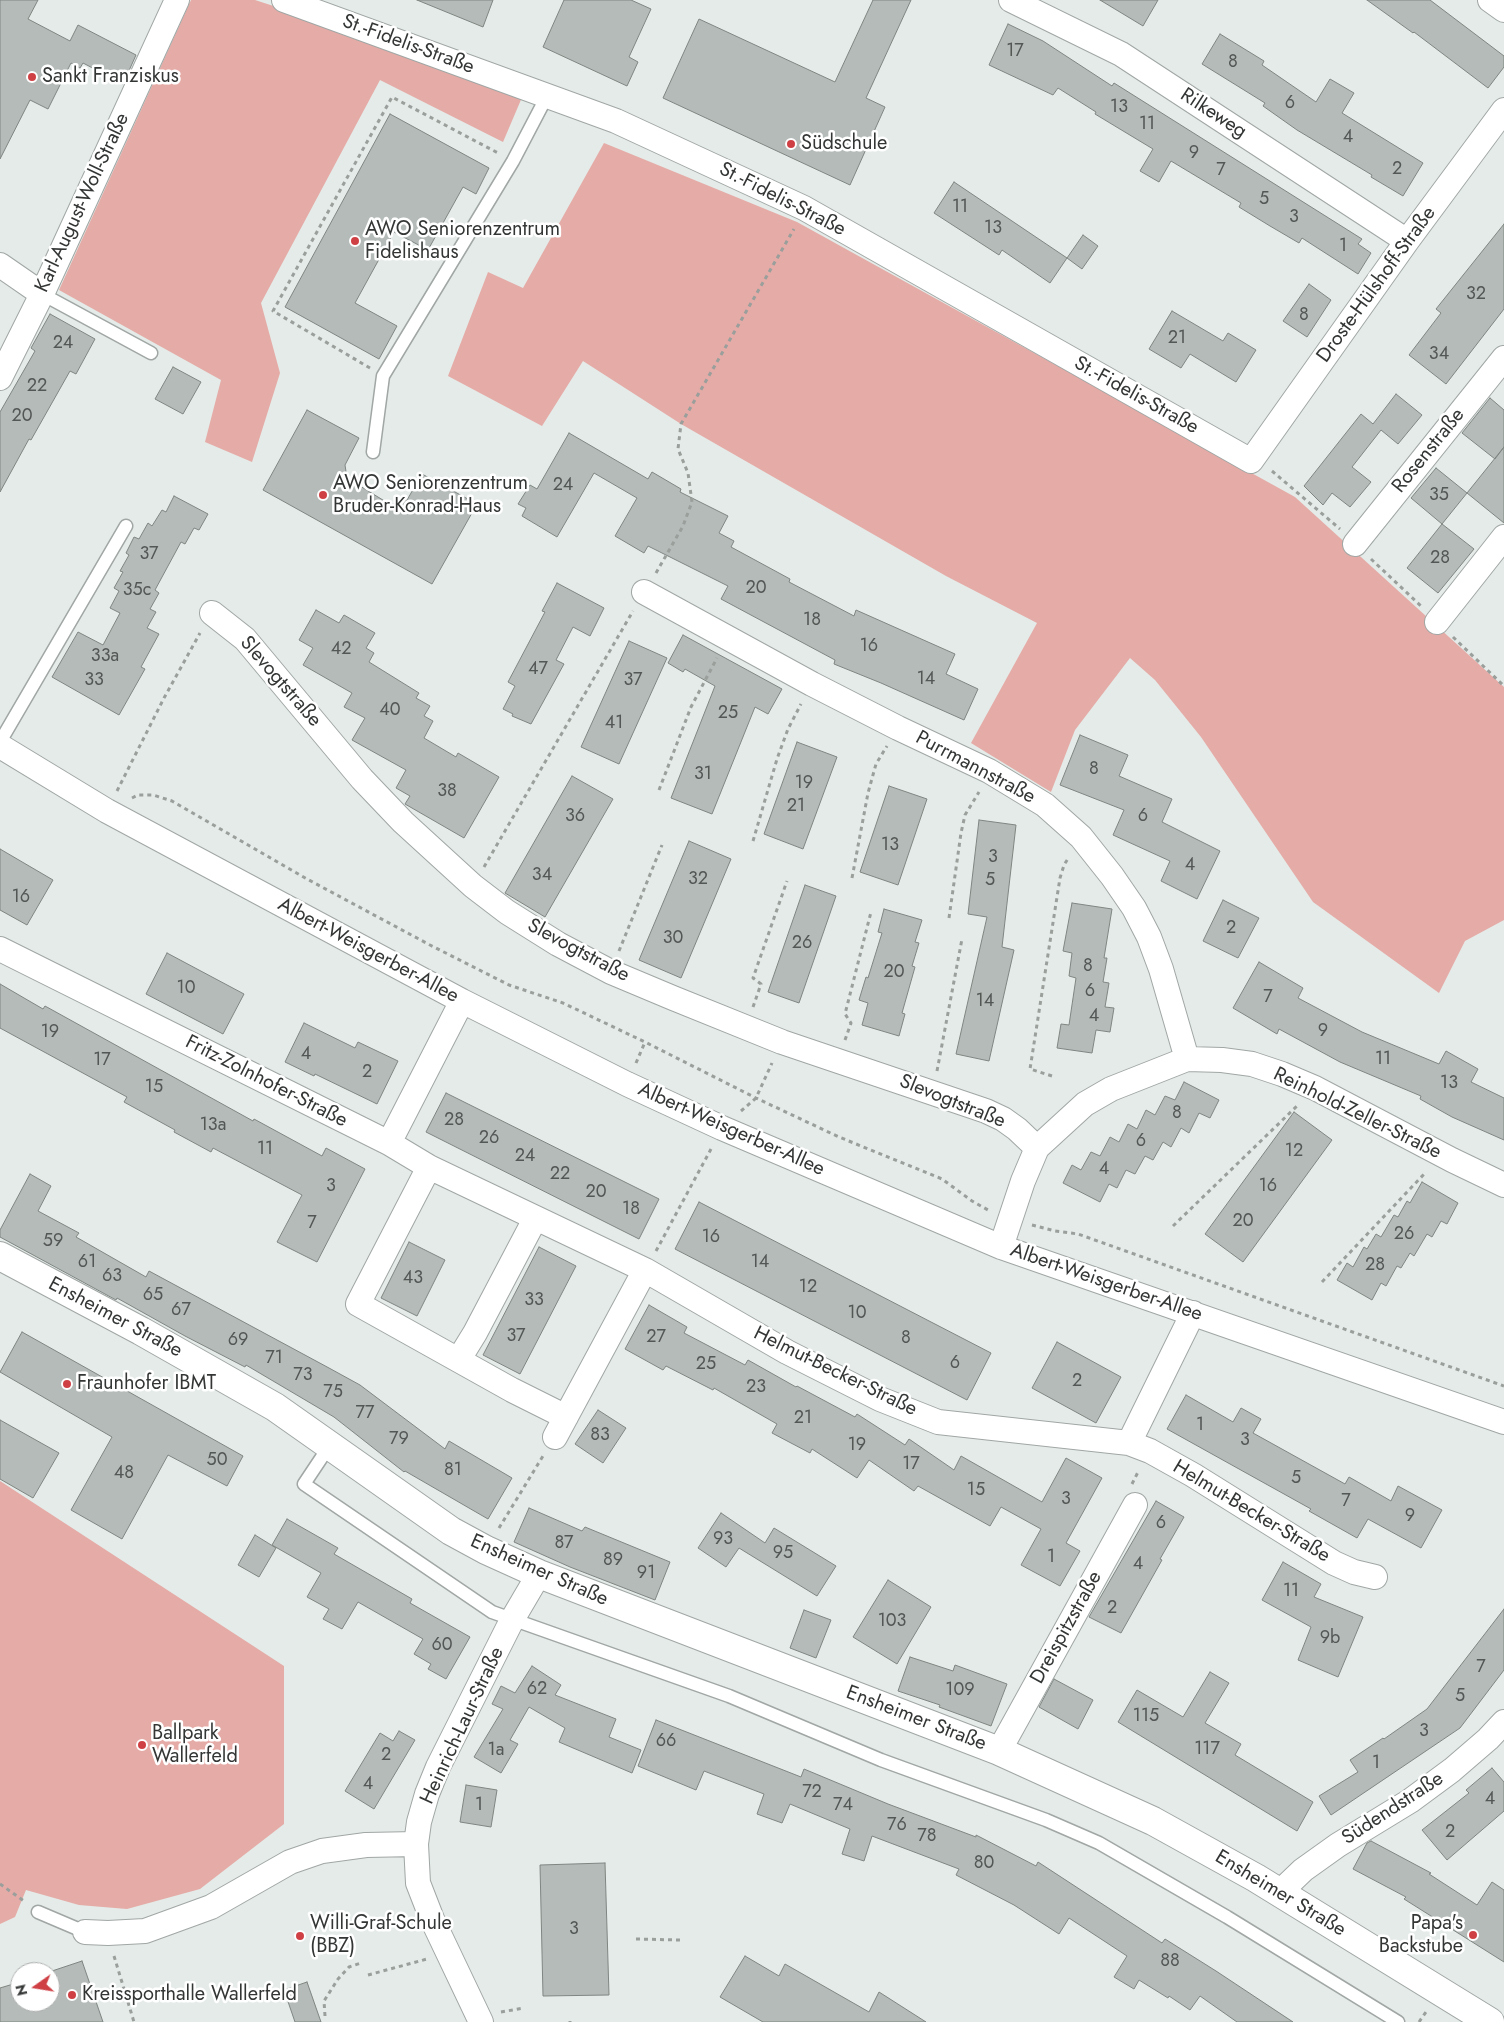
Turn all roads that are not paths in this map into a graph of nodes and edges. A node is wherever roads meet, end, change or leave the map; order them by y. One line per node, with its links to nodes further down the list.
1 (177, 0): 10 (street, Karl-August-Woll-Straße)
2 (284, 0): 6 (street, St.-Fidelis-Straße)
3 (1011, 0): 8 (street, Rilkeweg)
4 (1490, 0): 5 (street)
5 (1504, 10)
6 (547, 96): 14 (lane); 15 (street, St.-Fidelis-Straße)
7 (1504, 110): 8 (street, Droste-Hülshoff-Straße)
8 (1407, 241): 15 (street, Droste-Hülshoff-Straße)
9 (0, 265): 10 (street)
10 (42, 294): 11 (lane); 13 (street, Karl-August-Woll-Straße)
11 (151, 353)
12 (1504, 358): 18 (street, Rosenstraße)
13 (0, 378)
14 (373, 452)
15 (1251, 461)
16 (126, 526): 22 (lane, Albert-Weisgerber-Allee)
17 (1504, 538): 21 (street)
18 (1355, 544)
19 (644, 592): 25 (street, Purrmannstraße)
20 (212, 613): 27 (street, Slevogtstraße)
21 (1437, 622)
22 (0, 744): 24 (street, Albert-Weisgerber-Allee)
23 (0, 949): 26 (street, Fritz-Zolnhofer-Straße)
24 (462, 1001): 26 (street); 31 (street, Albert-Weisgerber-Allee)
25 (1187, 1059): 27 (street, Reinhold-Zeller-Straße); 29 (street, Reinhold-Zeller-Straße)
26 (389, 1143): 28 (street, Helmut-Becker-Straße)
27 (1037, 1148): 31 (street, Reinhold-Zeller-Straße)
28 (429, 1167): 30 (street, Helmut-Becker-Straße); 35 (street)
29 (1504, 1185)
30 (536, 1218): 33 (street, Helmut-Becker-Straße); 35 (street)
31 (1001, 1247): 34 (street, Albert-Weisgerber-Allee)
32 (0, 1256): 38 (main road, Ensheimer Straße)
33 (645, 1270): 35 (street); 37 (street, Helmut-Becker-Straße)
34 (1193, 1313): 36 (street, Albert-Weisgerber-Allee); 37 (street)
35 (459, 1359)
36 (1504, 1422)
37 (1129, 1443): 41 (street, Helmut-Becker-Straße)
38 (330, 1445): 40 (main road, Ensheimer Straße); 42 (lane)
39 (1135, 1505): 44 (street, Dreispitzstraße)
40 (539, 1574): 42 (street, Heinrich-Laur-Straße); 44 (main road, Ensheimer Straße)
41 (1374, 1577)
42 (512, 1620): 45 (street, Heinrich-Laur-Straße); 50 (lane)
43 (1504, 1722): 46 (street, Südendstraße)
44 (999, 1751): 46 (main road, Ensheimer Straße)
45 (416, 1844): 48 (street); 49 (street, Heinrich-Laur-Straße)
46 (1279, 1893): 51 (main road, Ensheimer Straße)
47 (38, 1912): 48 (lane)
48 (85, 1932)
49 (481, 2022)
50 (1398, 2022)
51 (1490, 2022)

